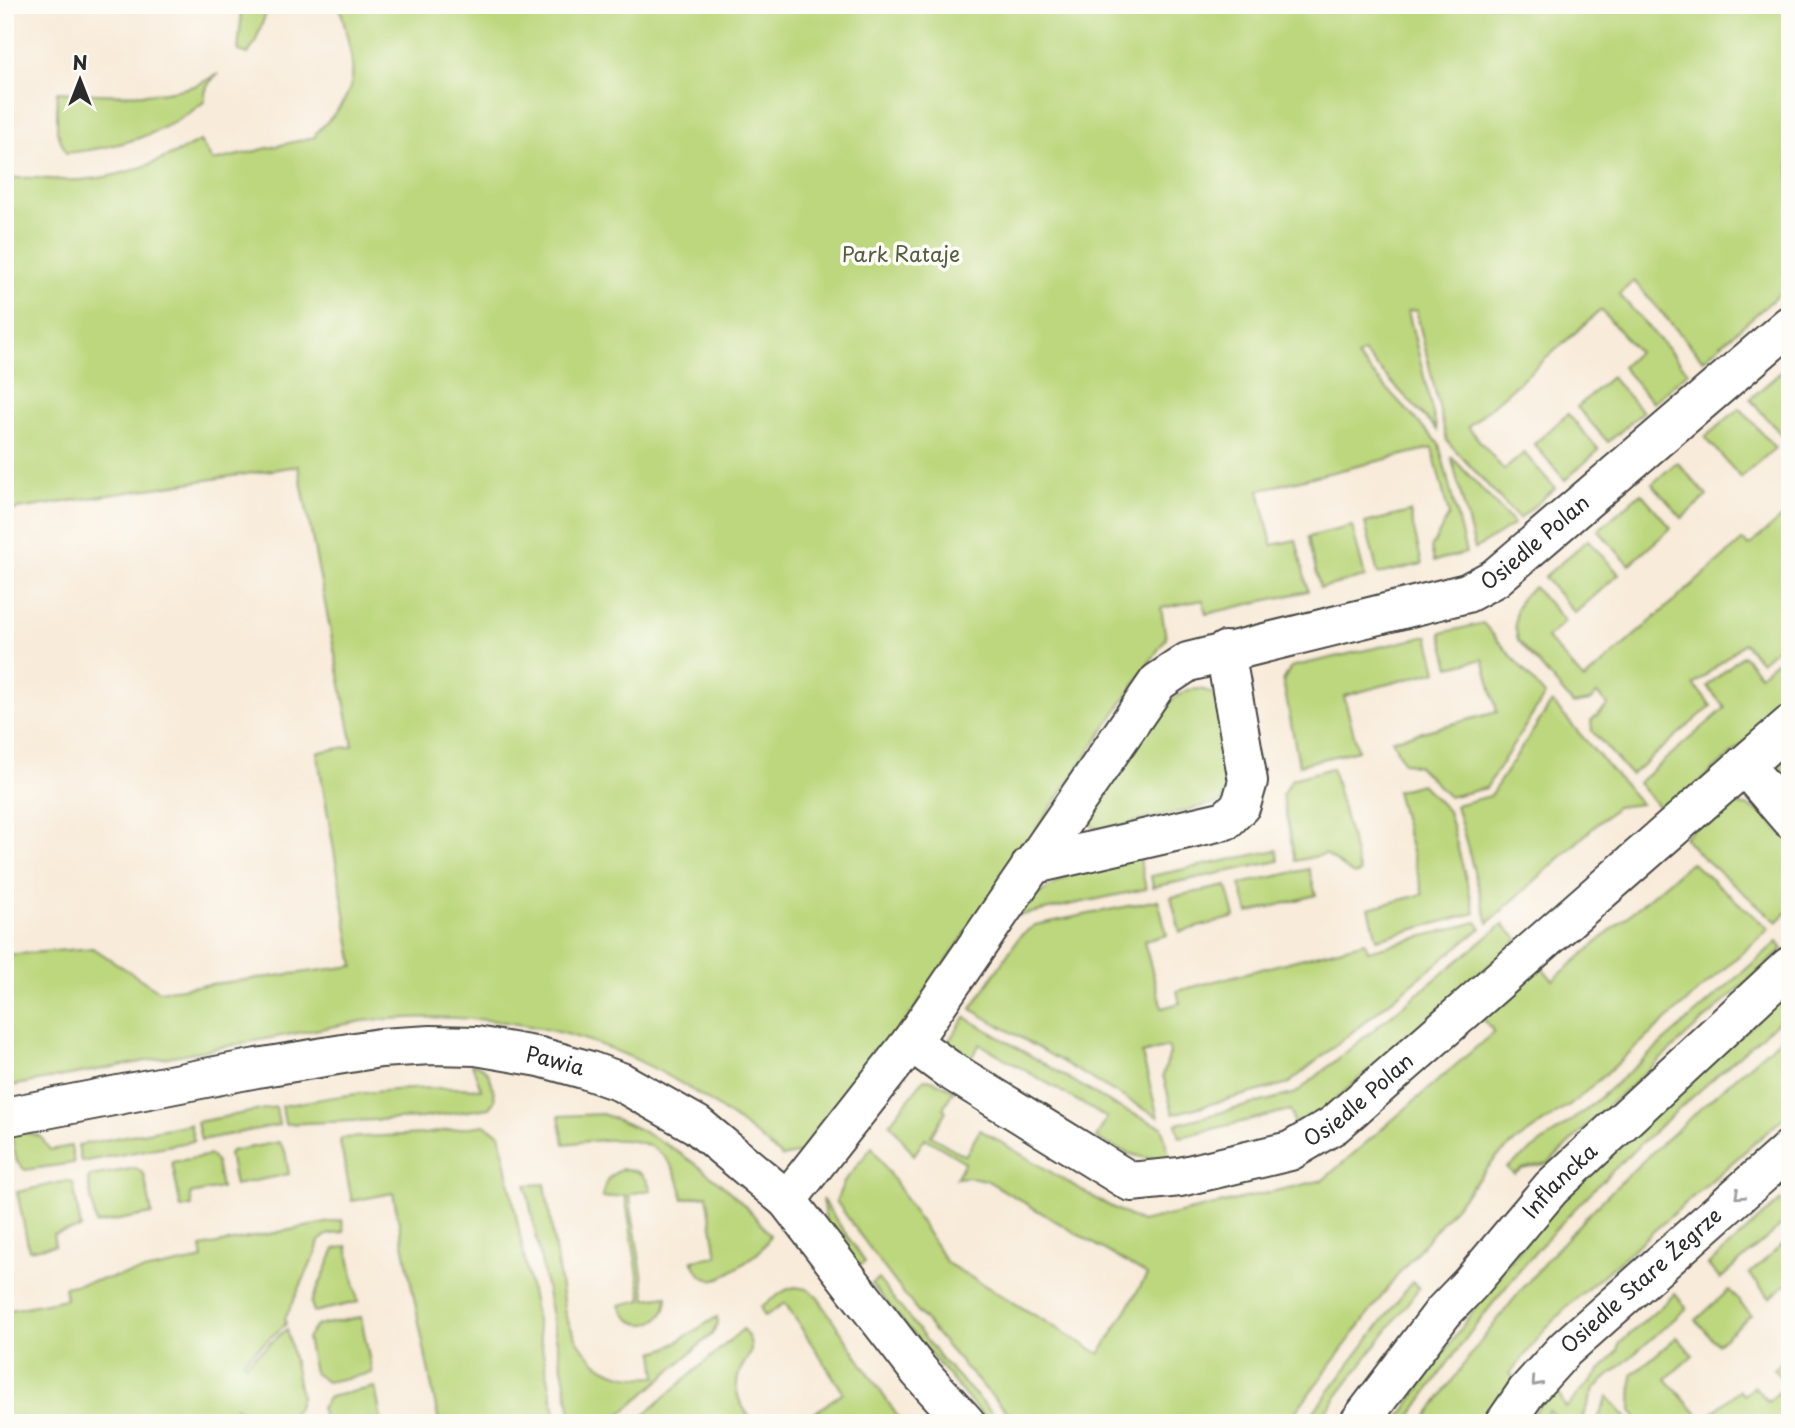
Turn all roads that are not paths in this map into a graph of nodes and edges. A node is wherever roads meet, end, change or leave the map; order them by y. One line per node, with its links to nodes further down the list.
1 (1790, 325): 2 (street, Osiedle Polan)
2 (1225, 652): 6 (street, Osiedle Polan); 6 (street)
3 (1790, 725): 4 (street, Osiedle Polan)
4 (1744, 765): 5 (street); 8 (street, Osiedle Polan)
5 (1790, 819)
6 (1031, 865): 8 (street, Osiedle Polan)
7 (1790, 966): 13 (street, Inflancka)
8 (911, 1042): 11 (street, Osiedle Polan)
9 (5, 1117): 11 (street, Pawia)
10 (1790, 1149): 14 (street, Osiedle Stare Żegrze, one-way to 14)
11 (787, 1200): 12 (street, Pawia)
12 (966, 1423)
13 (1359, 1423)
14 (1505, 1423)

